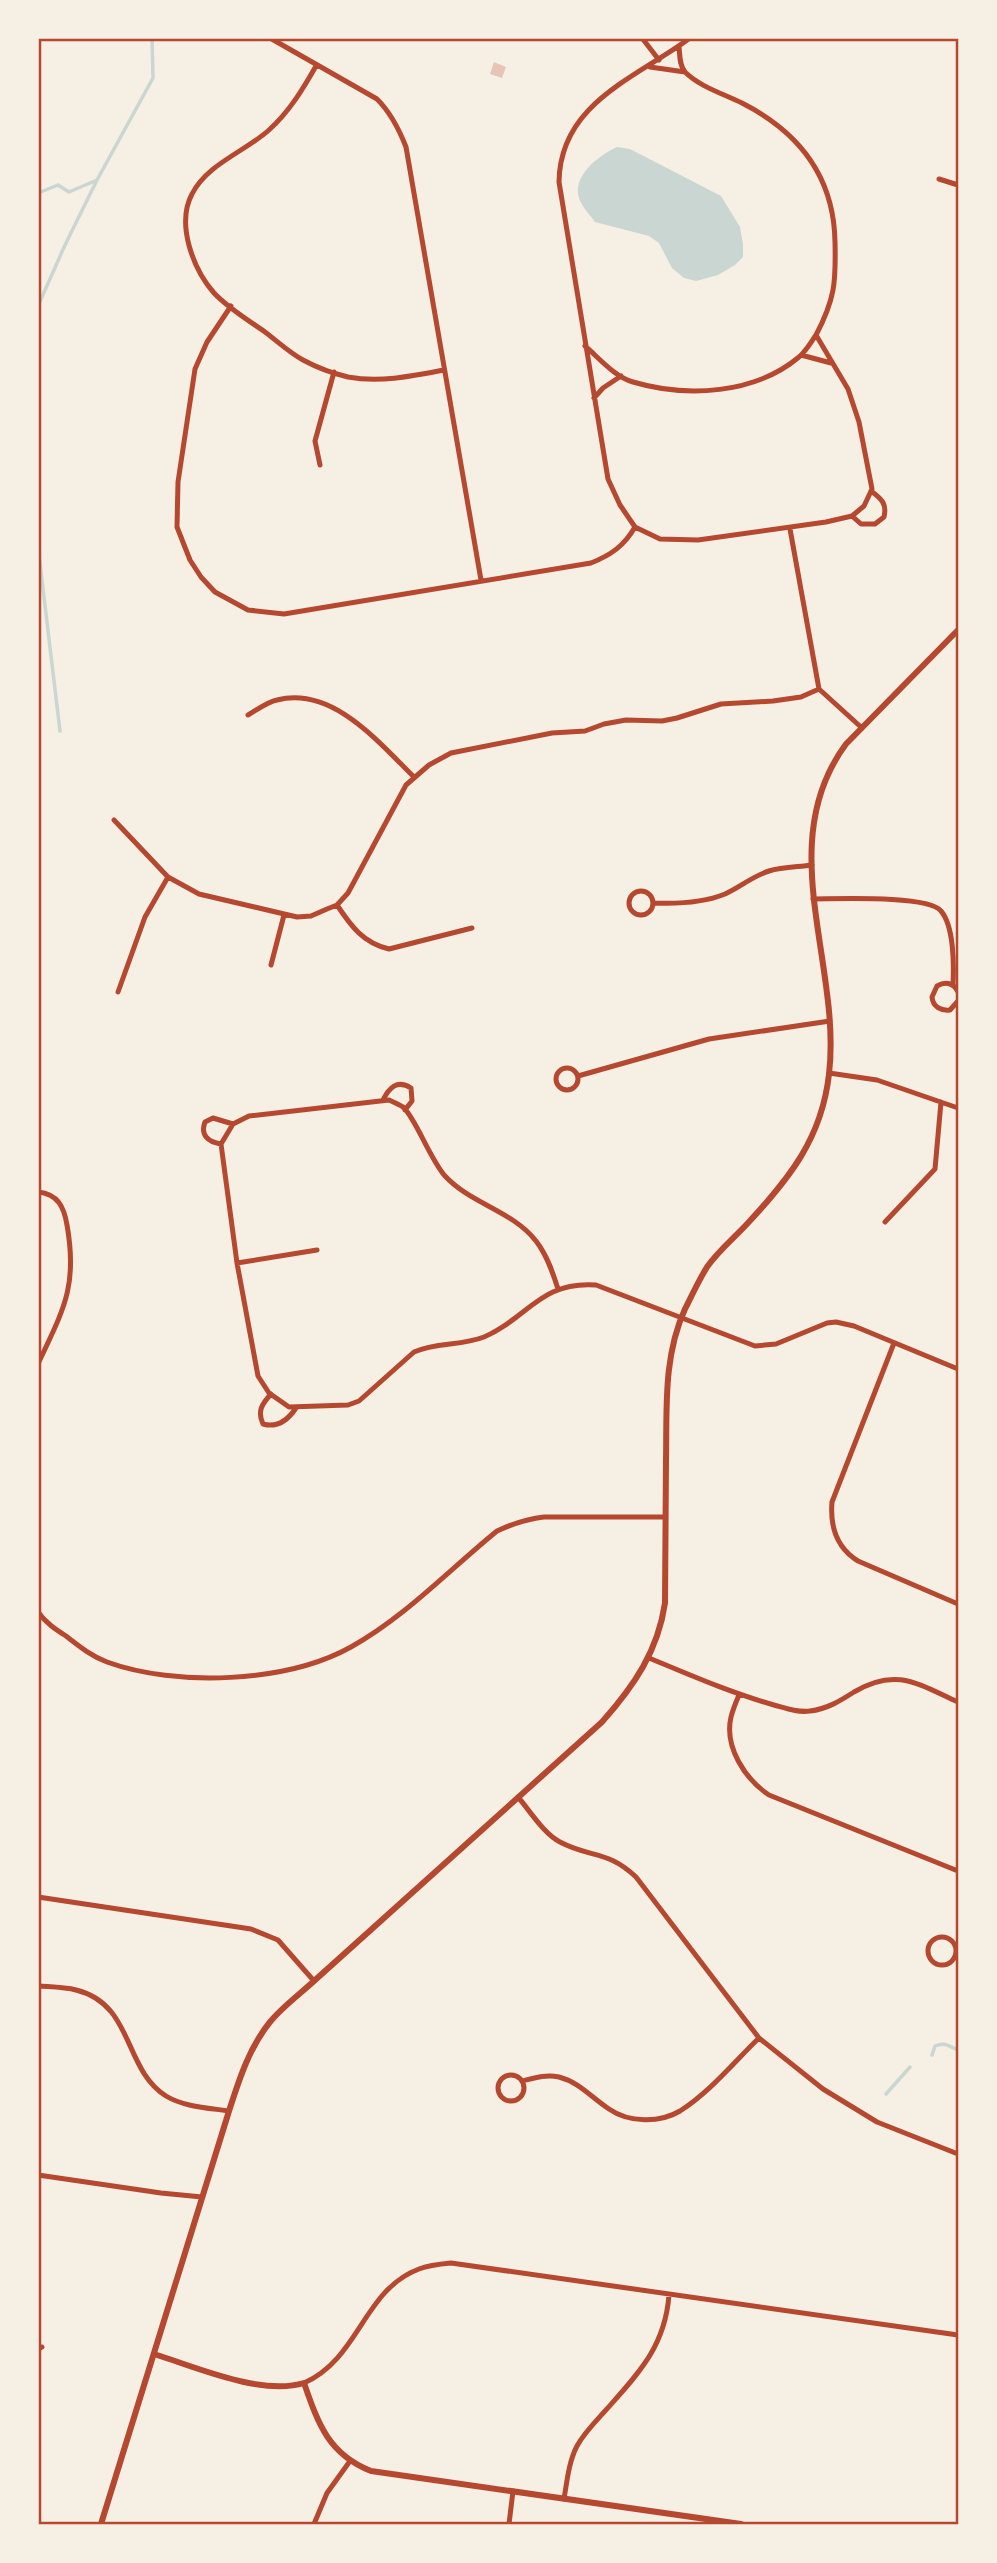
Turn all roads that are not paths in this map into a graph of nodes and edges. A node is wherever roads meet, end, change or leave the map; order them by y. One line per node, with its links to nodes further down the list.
1 (270, 38): 6 (street)
2 (642, 38): 5 (street)
3 (690, 38): 4 (street)
4 (679, 46): 5 (street); 8 (street)
5 (659, 60): 7 (street)
6 (316, 66): 11 (street); 16 (street)
7 (649, 67): 8 (street); 13 (street)
8 (685, 72): 12 (street)
9 (939, 179): 10 (street)
10 (958, 185)
11 (231, 306): 17 (street); 25 (street)
12 (816, 335): 14 (street); 15 (street)
13 (585, 346): 18 (street); 19 (street)
14 (801, 355): 15 (street); 18 (street)
15 (831, 363): 21 (street)
16 (443, 370): 17 (street); 25 (street)
17 (334, 372): 20 (street)
18 (621, 376): 19 (street)
19 (594, 398): 23 (street)
20 (320, 465)
21 (871, 491): 22 (street); 22 (street)
22 (852, 516): 24 (street)
23 (635, 527): 24 (street); 25 (street)
24 (789, 529): 27 (street)
25 (481, 580)
26 (958, 630): 29 (street)
27 (820, 689): 29 (street); 30 (street)
28 (248, 716): 30 (street)
29 (862, 728): 32 (street)
30 (414, 777): 36 (street)
31 (114, 820): 33 (street)
32 (812, 865): 34 (street); 35 (street)
33 (168, 877): 37 (street); 41 (street)
34 (813, 899): 40 (street); 44 (street)
35 (654, 904): 35 (street)
36 (337, 905): 37 (street); 38 (street)
37 (284, 915): 39 (street)
38 (472, 928)
39 (271, 965)
40 (953, 985): 42 (street); 43 (street)
41 (118, 992)
42 (958, 992)
43 (958, 1001)
44 (830, 1021): 45 (street); 46 (street)
45 (830, 1073): 48 (street); 58 (street)
46 (578, 1076): 46 (street)
47 (383, 1100): 50 (street); 50 (street); 51 (street)
48 (941, 1102): 49 (street); 54 (street)
49 (958, 1108)
50 (405, 1110): 57 (street)
51 (233, 1124): 52 (street); 52 (street)
52 (221, 1144): 56 (street)
53 (38, 1192): 60 (street)
54 (885, 1222)
55 (317, 1250): 56 (street)
56 (237, 1263): 62 (street)
57 (558, 1289): 58 (street); 63 (street)
58 (681, 1319): 59 (street); 64 (street)
59 (894, 1343): 61 (street); 65 (street)
60 (38, 1364)
61 (958, 1369)
62 (271, 1394): 63 (street); 63 (street)
63 (296, 1408)
64 (665, 1517): 67 (street); 69 (street)
65 (958, 1604)
66 (38, 1612): 67 (street)
67 (45, 1622): 68 (street)
68 (38, 1627)
69 (649, 1658): 70 (street); 72 (street)
70 (739, 1695): 71 (street); 73 (street)
71 (958, 1702)
72 (518, 1797): 77 (street); 79 (street)
73 (958, 1871)
74 (38, 1897): 77 (street)
75 (958, 1933): 76 (street)
76 (952, 1940): 76 (street)
77 (314, 1981): 81 (street)
78 (38, 1986): 81 (street)
79 (759, 2038): 80 (street); 82 (street)
80 (522, 2081): 80 (street)
81 (229, 2111): 84 (street)
82 (958, 2154)
83 (38, 2175): 84 (street)
84 (202, 2197): 87 (street)
85 (669, 2295): 86 (street); 88 (street); 91 (street)
86 (958, 2335)
87 (153, 2354): 88 (street); 93 (street)
88 (304, 2383): 89 (street)
89 (349, 2461): 90 (street); 94 (street)
90 (513, 2491): 91 (street); 95 (street)
91 (564, 2499): 92 (street)
92 (705, 2522): 96 (street)
93 (101, 2525)
94 (314, 2525)
95 (509, 2525)
96 (741, 2525)

